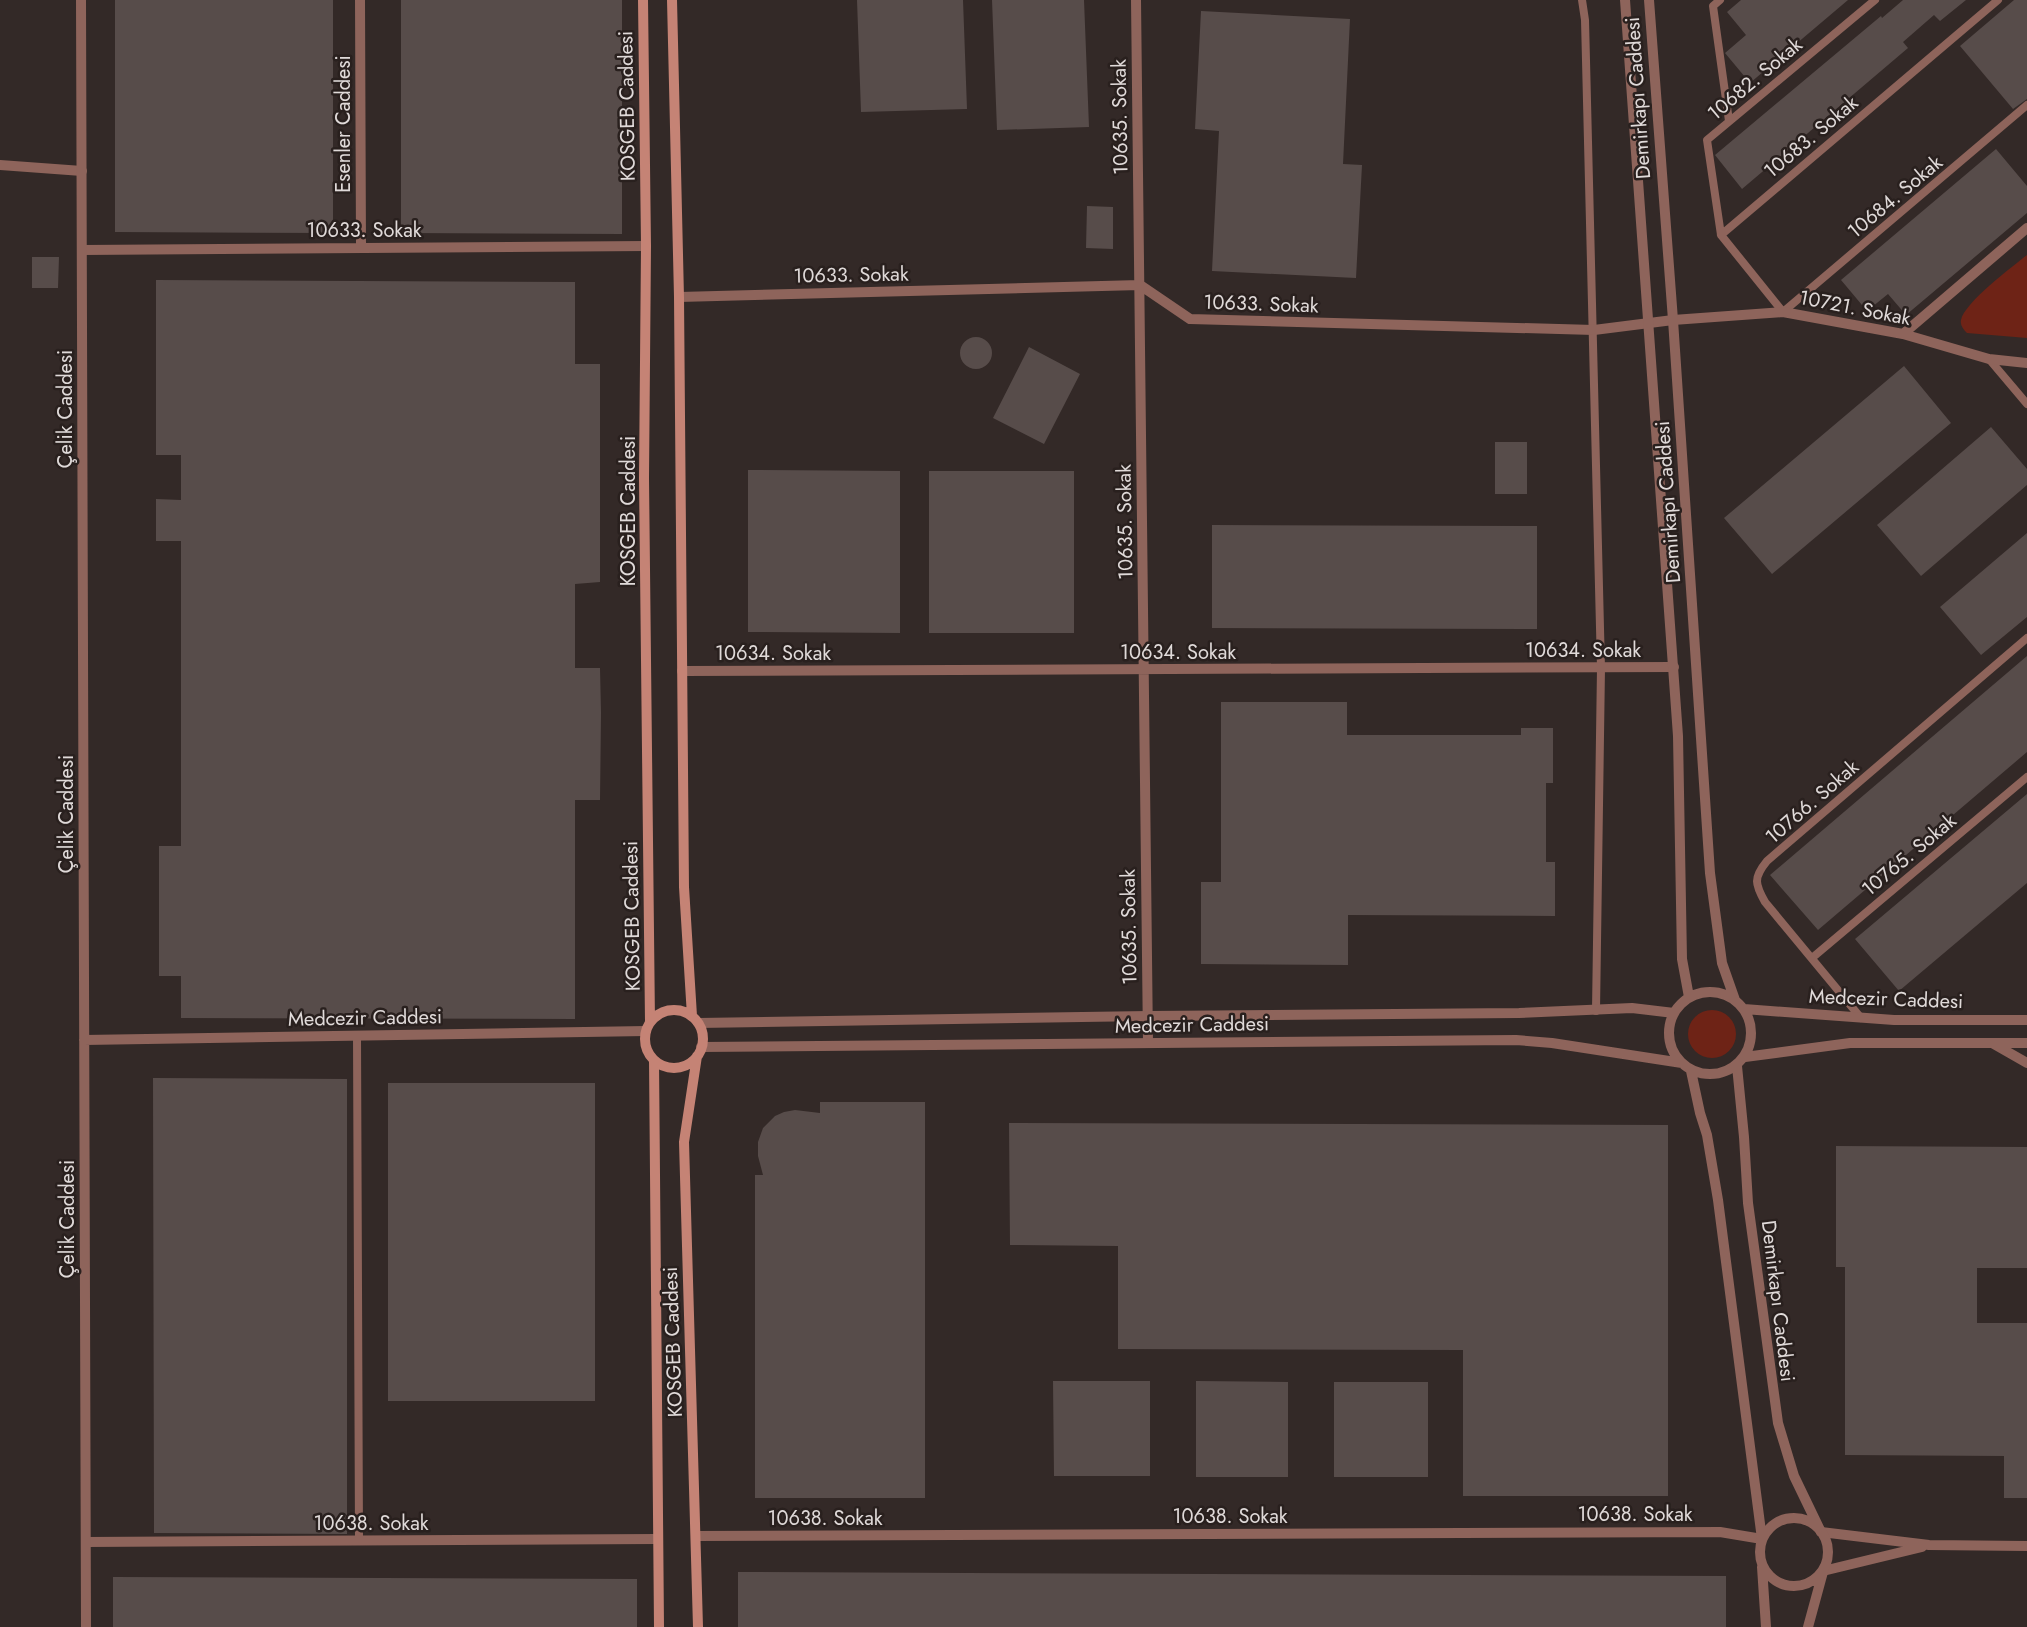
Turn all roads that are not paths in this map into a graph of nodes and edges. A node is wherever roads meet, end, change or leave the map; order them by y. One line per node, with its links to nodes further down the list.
1 (81, 0): 16 (street, Çelik Caddesi)
2 (360, 0): 20 (street, Esenler Caddesi)
3 (643, 0): 19 (main road, KOSGEB Caddesi)
4 (672, 0): 23 (main road)
5 (1136, 0): 22 (street, 10635. Sokak)
6 (1582, 0): 27 (lane)
7 (1625, 0): 26 (street, Demirkapı Caddesi)
8 (1648, 0): 25 (street, Demirkapı Caddesi)
9 (1720, 0): 12 (lane)
10 (1874, 0): 14 (lane, 10682. Sokak)
11 (1998, 0): 18 (lane, 10683. Sokak)
12 (1713, 3): 14 (lane)
13 (2027, 105): 24 (lane, 10684. Sokak)
14 (1729, 121): 18 (lane, 10682. Sokak)
15 (0, 165): 16 (street)
16 (82, 171): 21 (street, Çelik Caddesi)
17 (2027, 228): 28 (street)
18 (1721, 235): 24 (lane)
19 (646, 246): 20 (street, 10633. Sokak); 48 (main road, KOSGEB Caddesi)
20 (361, 248): 21 (street, 10633. Sokak)
21 (82, 250): 51 (street, Çelik Caddesi)
22 (1140, 285): 23 (street, 10633. Sokak); 27 (street, 10633. Sokak); 35 (street, 10635. Sokak)
23 (679, 297): 36 (main road)
24 (1784, 312): 25 (street, 10721. Sokak); 28 (street, 10721. Sokak)
25 (1673, 320): 26 (street, 10633. Sokak); 40 (street, Demirkapı Caddesi)
26 (1649, 323): 27 (street, 10633. Sokak); 33 (street, Demirkapı Caddesi)
27 (1594, 330): 34 (lane)
28 (1903, 334): 29 (street, 10721. Sokak)
29 (1989, 360): 30 (street, 10721. Sokak); 31 (lane)
30 (2027, 363)
31 (2027, 404)
32 (2027, 638): 38 (lane, 10766. Sokak)
33 (1674, 667): 34 (street, 10634. Sokak); 39 (street, Demirkapı Caddesi)
34 (1601, 668): 35 (street, 10634. Sokak); 42 (lane)
35 (1144, 669): 36 (street, 10634. Sokak); 44 (street, 10635. Sokak)
36 (682, 671): 46 (main road)
37 (2027, 777): 38 (lane, 10765. Sokak)
38 (1812, 958): 45 (lane, 10766. Sokak)
39 (1689, 997): 40 (street); 43 (street)
40 (1735, 1000): 41 (street)
41 (1744, 1009): 45 (street, Medcezir Caddesi); 56 (street)
42 (1596, 1011): 43 (street, Medcezir Caddesi); 44 (street, Medcezir Caddesi)
43 (1674, 1013): 58 (street)
44 (1148, 1016): 46 (street, Medcezir Caddesi); 52 (street, 10635. Sokak)
45 (1861, 1018): 47 (street, Medcezir Caddesi)
46 (695, 1019): 48 (main road); 55 (main road)
47 (2027, 1020)
48 (650, 1022): 49 (main road)
49 (646, 1031): 50 (street, Medcezir Caddesi); 57 (main road)
50 (357, 1036): 51 (street, Medcezir Caddesi); 66 (lane)
51 (84, 1040): 67 (street, Çelik Caddesi)
52 (1148, 1043): 55 (street, Medcezir Caddesi); 58 (street, Medcezir Caddesi)
53 (1992, 1043): 54 (street, Medcezir Caddesi); 56 (street, Medcezir Caddesi); 59 (street)
54 (2027, 1043)
55 (699, 1052): 57 (main road); 63 (main road, KOSGEB Caddesi)
56 (1745, 1057): 60 (street)
57 (654, 1060): 64 (main road, KOSGEB Caddesi)
58 (1682, 1063): 61 (street)
59 (2027, 1063)
60 (1737, 1066): 61 (street); 62 (street, Demirkapı Caddesi)
61 (1692, 1070): 65 (street)
62 (1821, 1532): 65 (street); 68 (street); 71 (street)
63 (697, 1536): 65 (street, 10638. Sokak); 74 (main road, KOSGEB Caddesi)
64 (657, 1539): 66 (street, 10638. Sokak); 73 (main road, KOSGEB Caddesi)
65 (1762, 1539): 70 (street)
66 (359, 1540): 67 (street, 10638. Sokak)
67 (86, 1542): 72 (street, Çelik Caddesi)
68 (1929, 1545): 69 (street); 71 (street)
69 (2027, 1546)
70 (1762, 1566): 71 (street); 75 (street)
71 (1823, 1571): 76 (street)
72 (86, 1627)
73 (659, 1627)
74 (698, 1627)
75 (1766, 1627)
76 (1808, 1627)

